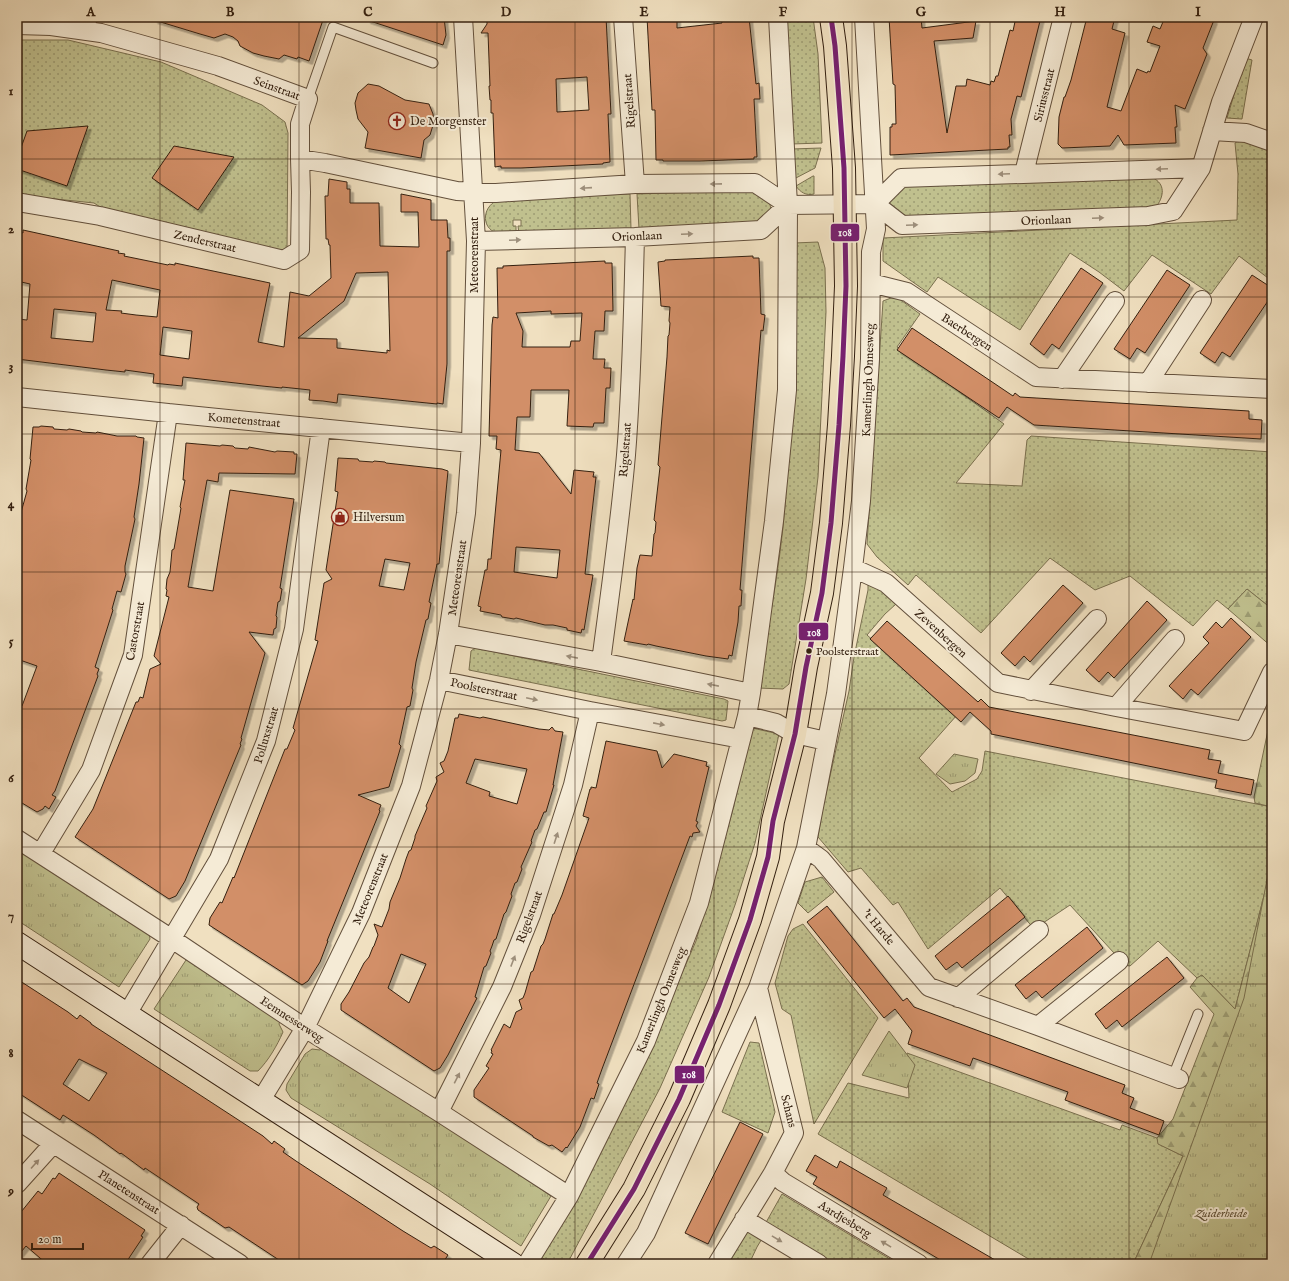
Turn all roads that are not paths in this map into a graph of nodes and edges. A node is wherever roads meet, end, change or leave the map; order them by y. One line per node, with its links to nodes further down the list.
1 (464, 17): 18 (street, Meteorenstraat)
2 (624, 17): 17 (street, Rigelstraat)
3 (778, 17): 22 (street, Kamerlingh Onnesweg)
4 (831, 17): 20 (main road, Kamerlingh Onnesweg)
5 (864, 17): 21 (street, Kamerlingh Onnesweg)
6 (1063, 17): 16 (street, Siriusstraat)
7 (1254, 17): 12 (street, Orionlaan)
8 (91, 24): 9 (street, Seinstraat); 11 (street, Seinstraat)
9 (17, 25)
10 (433, 63): 11 (lane)
11 (308, 99): 14 (street, Seinstraat)
12 (1212, 131): 13 (street); 15 (street, Orionlaan)
13 (1272, 142)
14 (300, 159): 18 (street); 19 (street, Zenderstraat)
15 (1201, 168): 16 (street, one-way to 16); 21 (street, Orionlaan, one-way to 15)
16 (1024, 173): 21 (street, one-way to 21)
17 (635, 184): 18 (street, one-way to 18); 22 (street, one-way to 17)
18 (473, 192): 24 (street, Meteorenstraat)
19 (17, 202)
20 (844, 204): 21 (street); 22 (street); 47 (main road, Kamerlingh Onnesweg)
21 (875, 204): 25 (street, Kamerlingh Onnesweg)
22 (788, 205): 23 (street, Orionlaan, one-way to 22); 43 (street, Kamerlingh Onnesweg)
23 (635, 237): 24 (street, Orionlaan, one-way to 23); 39 (street, Rigelstraat)
24 (476, 241): 34 (street, Meteorenstraat)
25 (871, 283): 28 (street, Baerbergen); 35 (street, Kamerlingh Onnesweg)
26 (1115, 300): 28 (street)
27 (1202, 300): 29 (street)
28 (1062, 378): 29 (street, Baerbergen)
29 (1148, 383): 30 (street, Baerbergen)
30 (1272, 389)
31 (17, 397): 32 (street, Kometenstraat)
32 (168, 414): 33 (street, Kometenstraat); 51 (street, Castorstraat)
33 (321, 428): 34 (street, Kometenstraat); 53 (street, Polluxstraat)
34 (471, 443): 37 (street, Meteorenstraat)
35 (853, 568): 42 (street, Zevenbergen); 47 (street, Kamerlingh Onnesweg)
36 (1097, 619): 42 (street)
37 (448, 634): 39 (street, one-way to 37); 41 (street, Meteorenstraat)
38 (1175, 639): 44 (street)
39 (601, 662): 43 (street, one-way to 39)
40 (1272, 672): 44 (street, Zevenbergen)
41 (439, 680): 45 (street, Poolsterstraat, one-way to 45); 61 (street, Meteorenstraat)
42 (1031, 691): 44 (street, Zevenbergen)
43 (751, 692): 46 (street, Kamerlingh Onnesweg)
44 (1116, 707)
45 (590, 711): 48 (street, Poolsterstraat, one-way to 48); 64 (street, Rigelstraat, one-way to 45)
46 (746, 716): 47 (street); 48 (street, Kamerlingh Onnesweg)
47 (810, 737): 50 (street, Kamerlingh Onnesweg); 69 (main road, Kamerlingh Onnesweg)
48 (741, 739): 70 (street, Kamerlingh Onnesweg)
49 (17, 839): 51 (street, Eemnesserweg)
50 (806, 848): 56 (street, Kamerlingh Onnesweg); 57 (street, 't Harde)
51 (41, 854): 53 (street, Eemnesserweg)
52 (1039, 930): 57 (street)
53 (172, 939): 58 (street, Polluxstraat); 61 (street, Eemnesserweg)
54 (17, 943): 58 (street)
55 (1119, 961): 60 (street)
56 (758, 988): 67 (street, Schans); 79 (street, Kamerlingh Onnesweg)
57 (958, 998): 60 (street, 't Harde)
58 (128, 1014): 63 (street)
59 (1198, 1014): 62 (lane)
60 (1038, 1026): 62 (street, 't Harde)
61 (305, 1028): 63 (street, Meteorenstraat); 64 (street, Eemnesserweg)
62 (1176, 1078)
63 (261, 1100): 75 (street)
64 (439, 1112): 70 (street, Eemnesserweg)
65 (17, 1120): 66 (street, Planetenstraat)
66 (53, 1144): 68 (street, one-way to 66); 72 (street, Planetenstraat)
67 (773, 1173): 71 (street, Schans); 82 (street, Aardjesberg, one-way to 67)
68 (17, 1184)
69 (634, 1189): 77 (main road, Kamerlingh Onnesweg); 78 (main road, Kamerlingh Onnesweg)
70 (568, 1196): 76 (street, Kamerlingh Onnesweg)
71 (744, 1220): 80 (street, Schans); 81 (street, one-way to 81)
72 (181, 1225): 73 (street); 74 (street, Planetenstraat)
73 (150, 1264)
74 (240, 1264)
75 (513, 1264)
76 (527, 1264)
77 (587, 1264)
78 (604, 1264)
79 (626, 1264)
80 (717, 1264)
81 (819, 1264)
82 (920, 1264)

